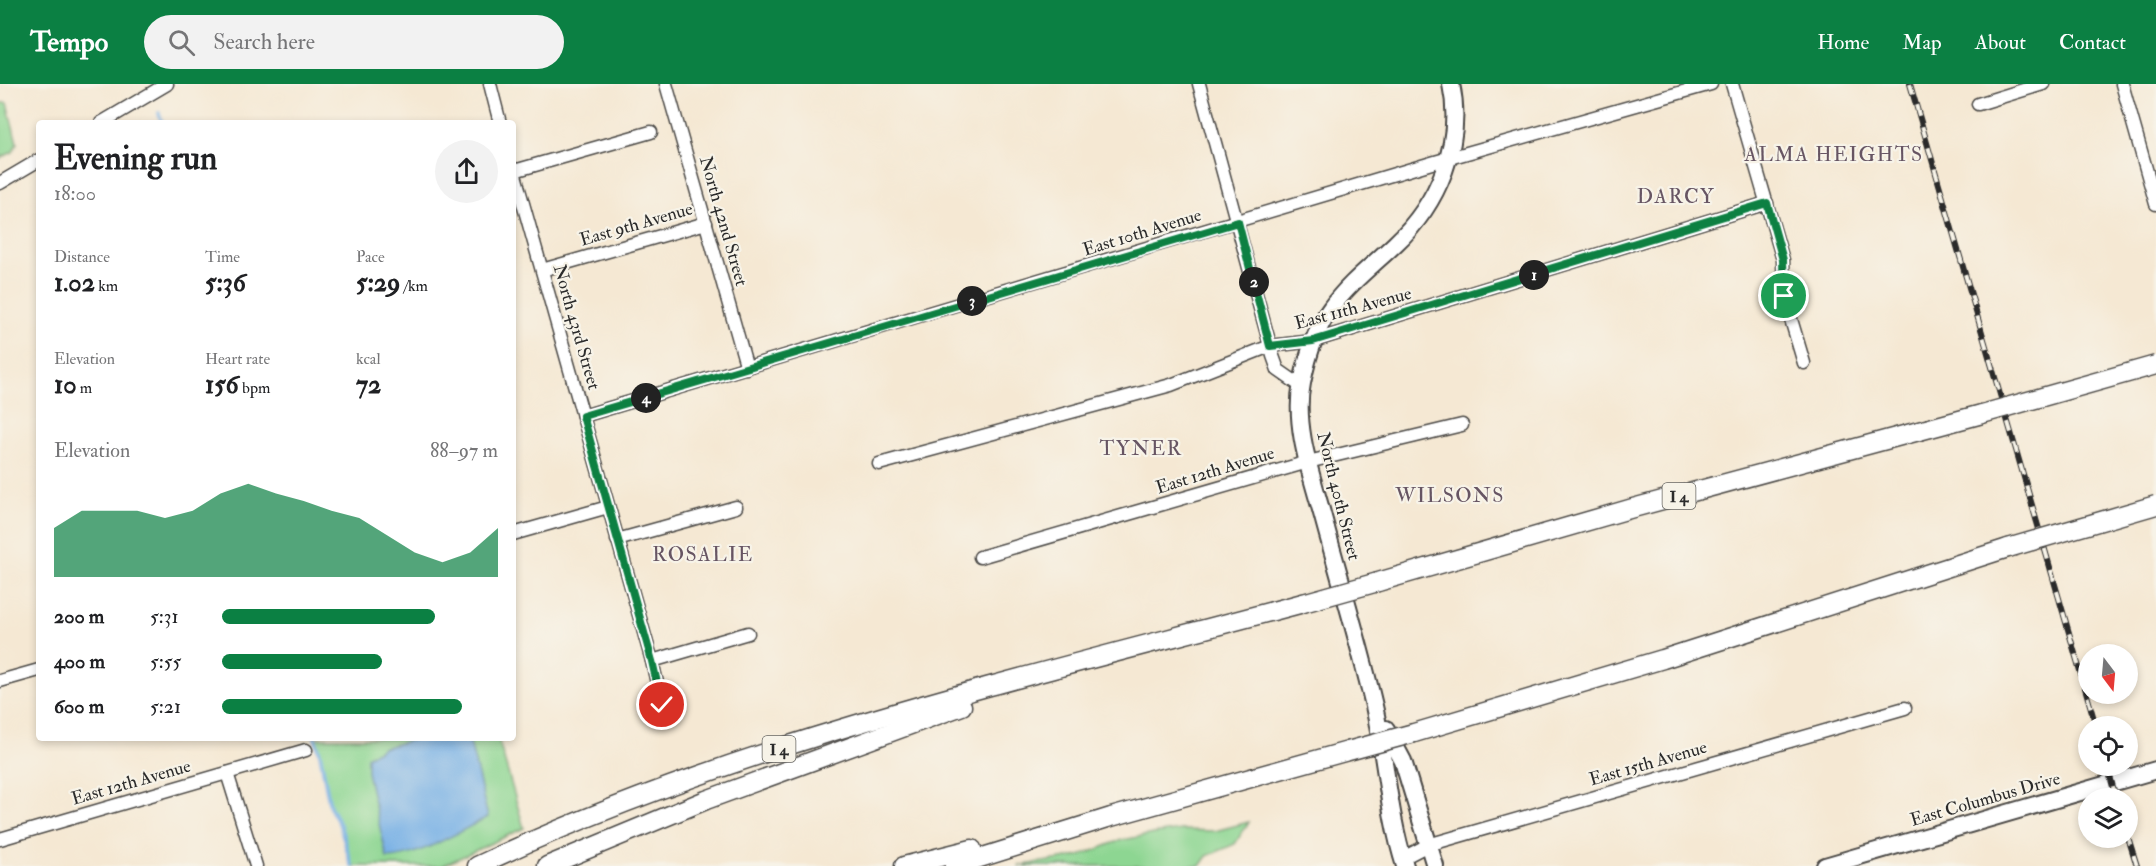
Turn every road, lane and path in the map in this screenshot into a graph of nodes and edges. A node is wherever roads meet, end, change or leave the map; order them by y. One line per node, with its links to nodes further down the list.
1 (167, 84): 11 (street)
2 (490, 84): 12 (street)
3 (666, 84): 22 (street, North 42nd Street)
4 (1199, 84): 21 (street)
5 (1451, 84): 14 (main road, North 40th Street)
6 (1711, 84): 14 (street, East 10th Avenue)
7 (1732, 84): 20 (street)
8 (2043, 84): 10 (street)
9 (2122, 84): 19 (street)
10 (1978, 104)
11 (106, 120)
12 (499, 120)
13 (651, 132): 16 (street)
14 (1449, 158): 21 (street, East 10th Avenue); 24 (main road, North 40th Street)
15 (36, 162): 18 (street)
16 (516, 169)
17 (516, 177): 23 (street, North 43rd Street)
18 (0, 183)
19 (2155, 196)
20 (1767, 203): 24 (street, East 11th Avenue); 26 (street)
21 (1238, 222): 25 (street); 28 (street, East 10th Avenue)
22 (706, 223): 23 (street, East 9th Avenue); 28 (street, North 42nd Street)
23 (542, 270): 30 (street, North 43rd Street)
24 (1313, 341): 25 (street, East 11th Avenue); 29 (main road, North 40th Street)
25 (1270, 346): 29 (street); 33 (street, East 11th Avenue)
26 (1804, 363)
27 (2156, 365): 41 (highway, I 4, bridge)
28 (747, 368): 30 (street, East 10th Avenue)
29 (1301, 386): 32 (main road, North 40th Street)
30 (583, 416): 35 (street, North 43rd Street)
31 (1462, 424): 32 (street, East 12th Avenue)
32 (1308, 462): 39 (street, East 12th Avenue); 46 (main road, North 40th Street)
33 (879, 464)
34 (2156, 505): 51 (highway, bridge)
35 (608, 507): 37 (street); 38 (street, North 43rd Street)
36 (736, 507): 38 (street)
37 (516, 533)
38 (618, 540): 42 (street, North 43rd Street)
39 (980, 557)
40 (748, 633): 42 (street)
41 (1091, 660): 56 (highway, I 4); 57 (highway)
42 (652, 661): 45 (street, North 43rd Street)
43 (36, 671): 44 (street)
44 (0, 681)
45 (662, 705)
46 (1374, 707): 53 (main road, North 40th Street); 54 (main road, North 40th Street)
47 (1905, 708): 53 (street, East 15th Avenue)
48 (306, 750): 50 (street, East 12th Avenue)
49 (2156, 770): 61 (main road, East Columbus Drive)
50 (227, 773): 52 (street, East 12th Avenue); 55 (street)
51 (1111, 817): 58 (highway); 59 (highway)
52 (0, 839)
53 (1428, 844): 54 (street, East 15th Avenue); 60 (main road, North 40th Street)
54 (1404, 862)
55 (256, 866)
56 (477, 866)
57 (547, 866)
58 (904, 866)
59 (954, 866)
60 (1435, 866)
61 (1825, 866)

